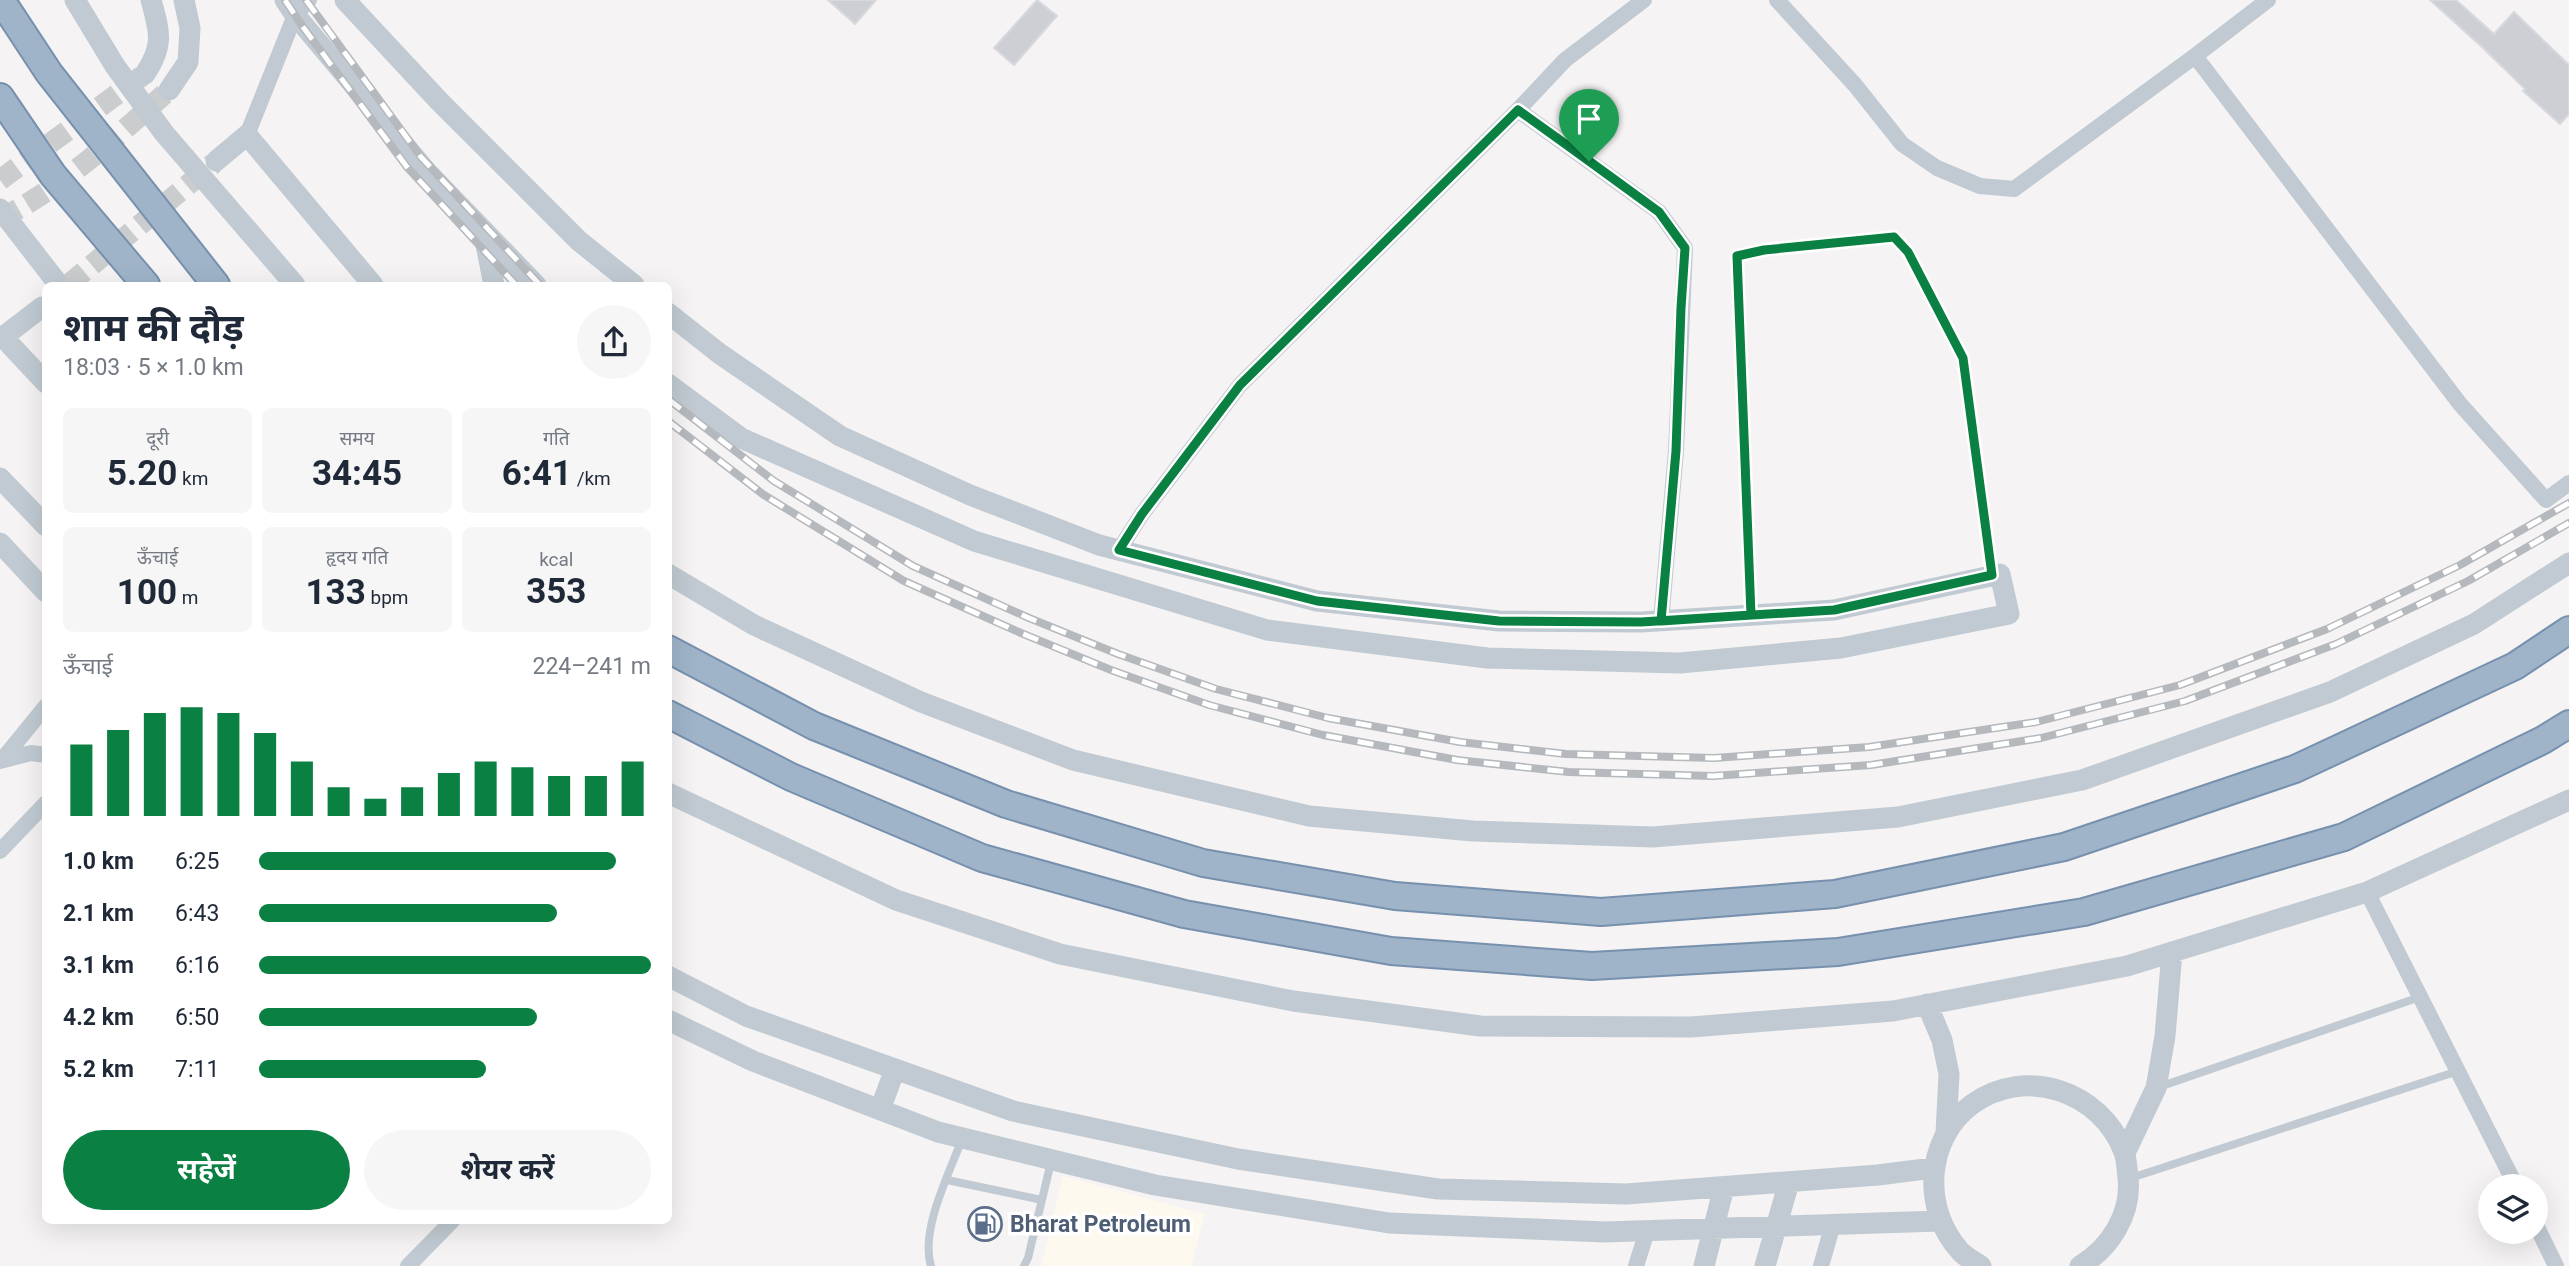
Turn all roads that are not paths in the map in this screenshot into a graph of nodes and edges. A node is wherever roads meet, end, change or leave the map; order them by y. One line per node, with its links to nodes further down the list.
1 (1, 0): 21 (highway)
2 (75, 0): 22 (street)
3 (152, 0): 11 (street)
4 (184, 0): 12 (street)
5 (345, 0): 26 (street)
6 (1644, 0): 14 (street)
7 (1777, 0): 10 (street)
8 (2268, 0): 10 (street)
9 (296, 5): 15 (street); 18 (street)
10 (2195, 56): 32 (street)
11 (145, 74)
12 (169, 90)
13 (0, 97): 20 (highway)
14 (1518, 110): 35 (street); 41 (street)
15 (247, 135): 16 (street); 23 (street)
16 (216, 161)
17 (0, 209): 19 (street)
18 (483, 230): 24 (street); 25 (street)
19 (57, 282)
20 (143, 282)
21 (214, 282)
22 (292, 282)
23 (370, 282)
24 (493, 282)
25 (533, 282)
26 (630, 282)
27 (42, 307): 29 (street)
28 (672, 316): 35 (street)
29 (42, 379)
30 (672, 387): 37 (street)
31 (0, 478): 33 (street)
32 (2569, 482)
33 (42, 522)
34 (0, 544): 39 (street)
35 (1119, 550): 41 (street)
36 (2569, 564): 38 (street)
37 (1992, 575): 40 (street); 40 (lane)
38 (672, 576)
39 (42, 588)
40 (1751, 615): 41 (street)
41 (1661, 621)
42 (2569, 630): 43 (highway)
43 (672, 651)
44 (42, 711): 48 (street)
45 (672, 716): 46 (highway)
46 (2569, 724)
47 (42, 754): 48 (street)
48 (1, 761)
49 (672, 795): 57 (street)
50 (2569, 800): 53 (street)
51 (42, 807): 52 (street)
52 (0, 851)
53 (2367, 892): 54 (street); 56 (street)
54 (2172, 953): 57 (street); 61 (street)
55 (672, 977): 59 (street)
56 (2420, 996): 60 (street); 61 (lane)
57 (1927, 1004): 63 (street)
58 (672, 1022): 62 (street)
59 (895, 1069): 62 (street); 72 (street)
60 (2458, 1071): 68 (street); 69 (lane)
61 (2156, 1088): 65 (street)
62 (880, 1110): 64 (street)
63 (1946, 1133): 65 (street); 67 (street)
64 (963, 1138): 66 (street); 70 (lane)
65 (2125, 1153): 69 (street)
66 (1051, 1159): 73 (lane); 79 (street)
67 (1933, 1168): 71 (street); 74 (street)
68 (2510, 1174)
69 (2128, 1179): 89 (street)
70 (947, 1180): 73 (lane); 82 (lane)
71 (1788, 1182): 72 (street); 77 (street)
72 (1724, 1187): 78 (street)
73 (1042, 1200): 83 (lane)
74 (1940, 1221): 76 (street); 88 (street)
75 (449, 1224): 81 (street)
76 (1833, 1224): 77 (street); 87 (street)
77 (1776, 1226): 78 (street); 86 (street)
78 (1713, 1228): 79 (street); 85 (street)
79 (1647, 1231): 84 (street)
80 (2545, 1244): 90 (street)
81 (408, 1266)
82 (932, 1266)
83 (1024, 1266)
84 (1636, 1266)
85 (1704, 1266)
86 (1765, 1266)
87 (1821, 1266)
88 (1981, 1266)
89 (2080, 1266)
90 (2556, 1266)

